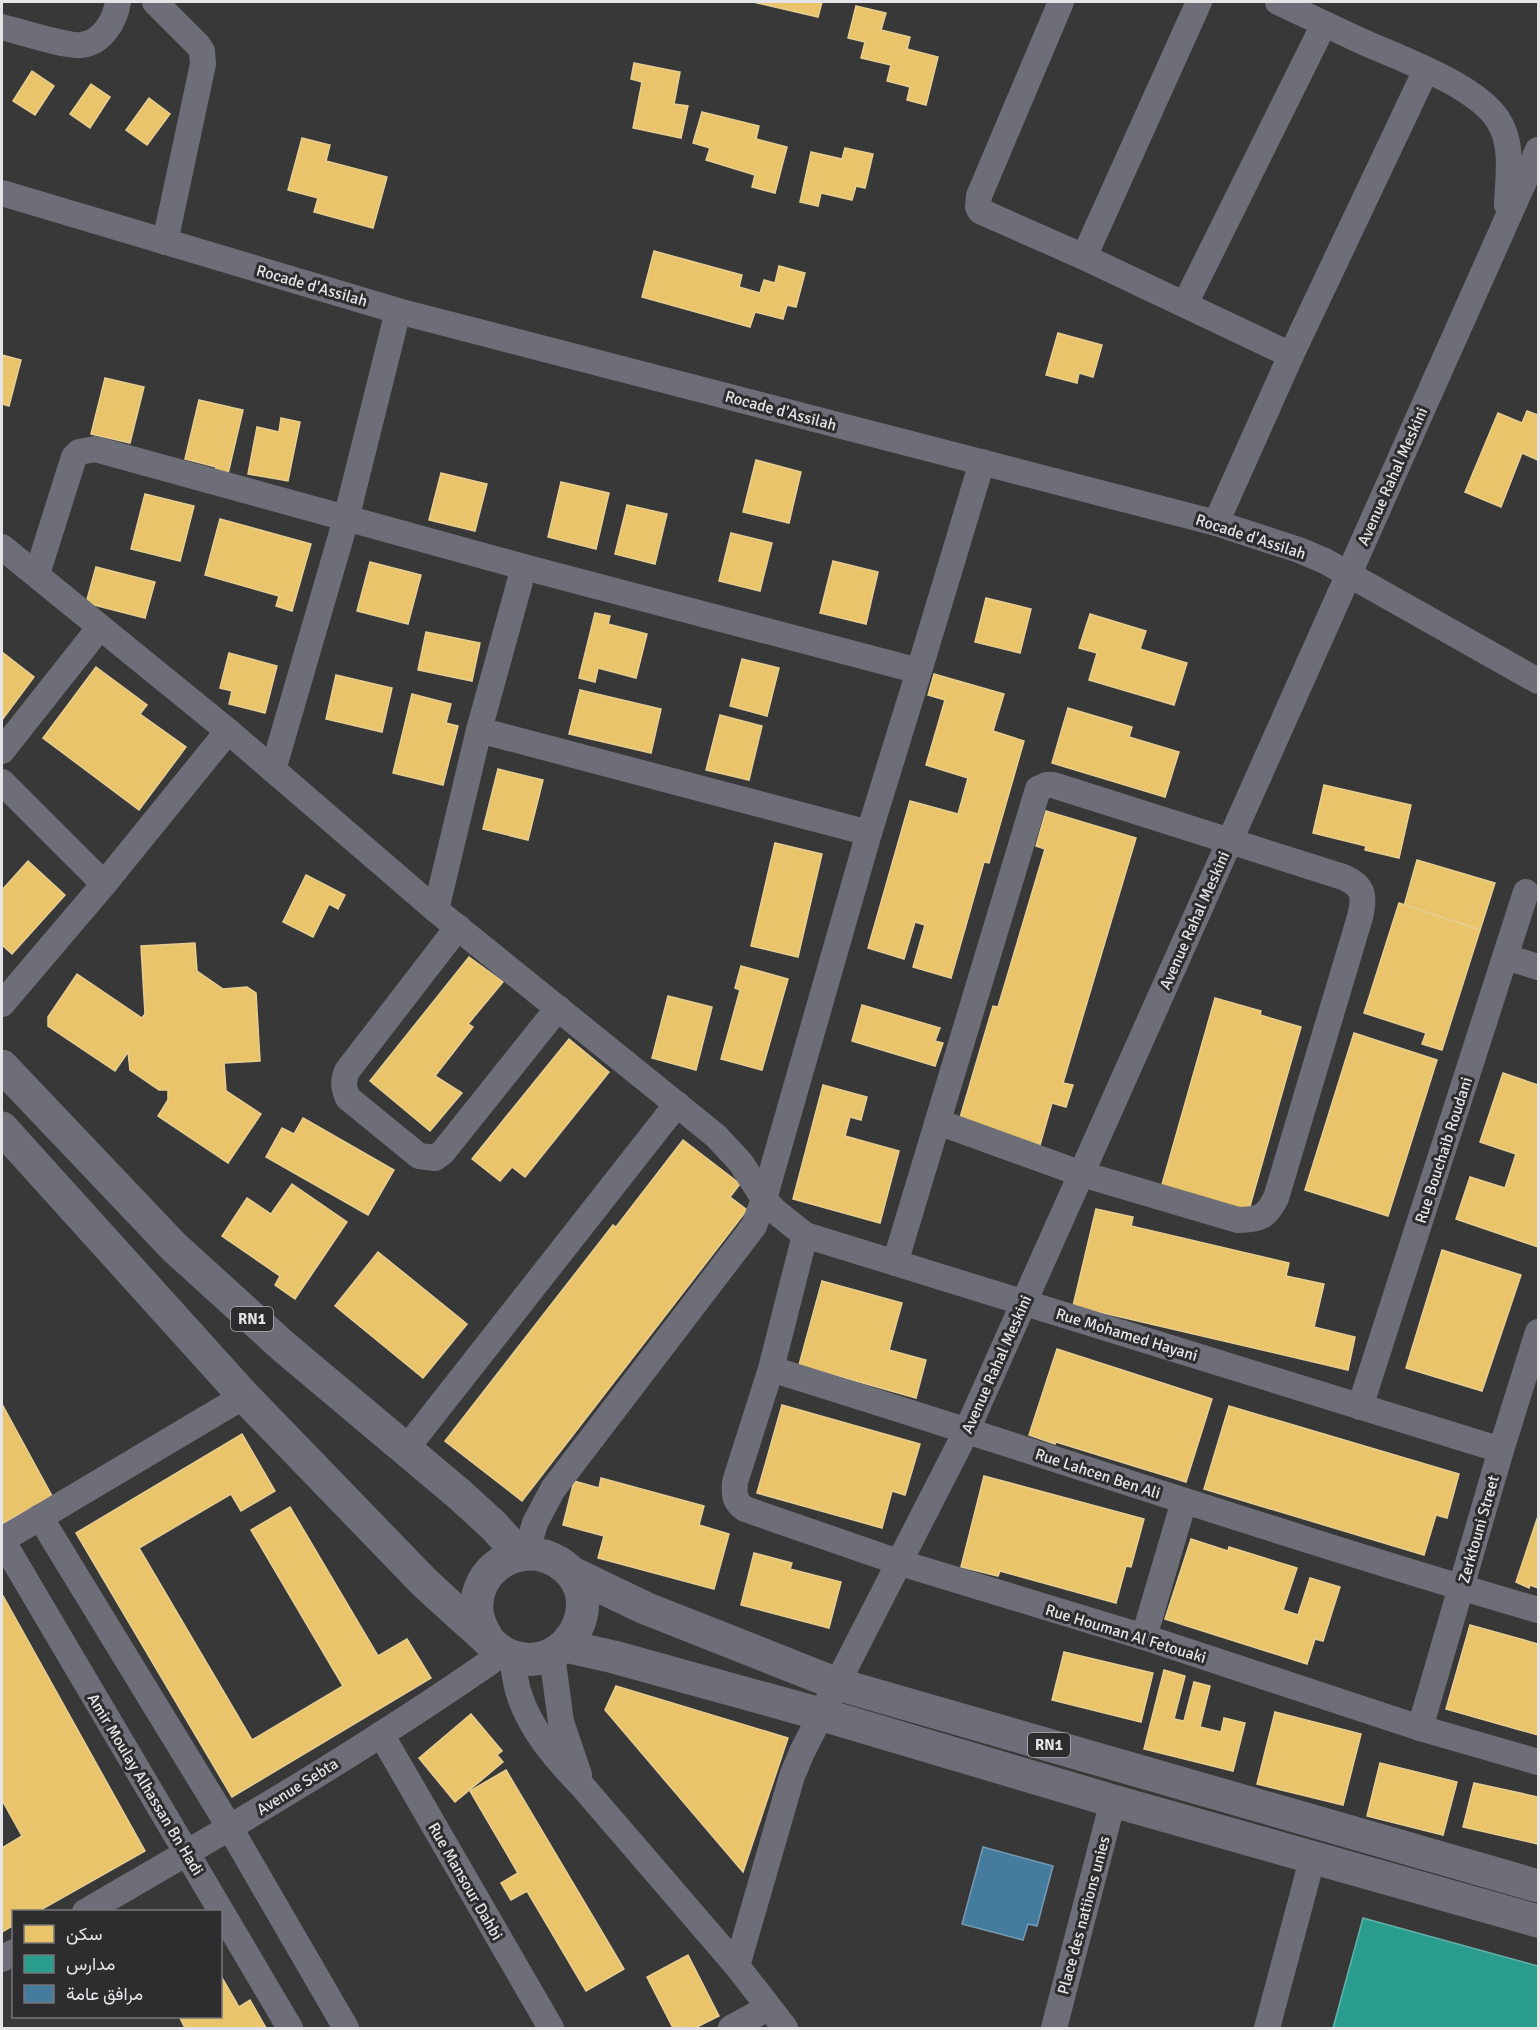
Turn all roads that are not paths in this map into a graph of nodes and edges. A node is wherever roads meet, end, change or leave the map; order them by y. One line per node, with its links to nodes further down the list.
1 (118, 2): 7 (street)
2 (155, 2): 12 (street)
3 (1061, 2): 13 (street)
4 (1199, 2): 13 (street)
5 (1278, 2): 6 (street)
6 (1324, 24): 8 (street); 14 (street)
7 (2, 27)
8 (1426, 70): 11 (street); 16 (street)
9 (1539, 150): 11 (street, Avenue Rahal Meskini)
10 (2, 193): 12 (street, Rocade d'Assilah)
11 (1506, 220): 22 (street, Avenue Rahal Meskini)
12 (165, 242): 15 (street, Rocade d'Assilah)
13 (1084, 257): 14 (street)
14 (1185, 304): 16 (street)
15 (398, 311): 17 (street, Rocade d'Assilah); 18 (street)
16 (1291, 355): 19 (street)
17 (982, 462): 19 (street, Rocade d'Assilah); 25 (street)
18 (346, 519): 21 (street); 23 (street); 30 (street)
19 (1216, 523): 22 (street, Rocade d'Assilah)
20 (2, 547): 23 (street, Rue Mohamed Hayani)
21 (524, 567): 25 (street); 27 (street)
22 (1349, 573): 26 (street, Rocade d'Assilah); 33 (street, Avenue Rahal Meskini)
23 (37, 574): 24 (street, Rue Mohamed Hayani)
24 (100, 627): 28 (street, Rue Mohamed Hayani); 29 (street)
25 (919, 671): 32 (street)
26 (1539, 681)
27 (479, 730): 32 (street); 36 (street)
28 (228, 731): 30 (street, Rue Mohamed Hayani); 34 (street)
29 (2, 751)
30 (273, 770): 36 (street, Rue Mohamed Hayani)
31 (2, 782): 34 (street)
32 (869, 833): 47 (street)
33 (1229, 840): 44 (street); 46 (street, Avenue Rahal Meskini); 46 (street)
34 (104, 884): 40 (street)
35 (1526, 892): 38 (street, Rue Bouchaib Roudani)
36 (436, 910): 37 (street, Rue Mohamed Hayani)
37 (458, 927): 41 (street, Rue Mohamed Hayani); 41 (street)
38 (1506, 957): 39 (street); 54 (street, Rue Bouchaib Roudani)
39 (1539, 967)
40 (2, 1004)
41 (558, 1008): 43 (street, Rue Mohamed Hayani)
42 (2, 1066): 56 (main road, RN1)
43 (677, 1104): 47 (street, Rue Mohamed Hayani); 56 (street)
44 (938, 1122): 46 (street); 49 (street)
45 (2, 1128): 53 (main road)
46 (1082, 1174): 50 (street, Avenue Rahal Meskini)
47 (764, 1199): 48 (street, Rue Mohamed Hayani); 61 (street)
48 (805, 1235): 49 (street, Rue Mohamed Hayani); 52 (street)
49 (895, 1263): 50 (street, Rue Mohamed Hayani)
50 (1025, 1302): 54 (street, Rue Mohamed Hayani); 55 (street, Avenue Rahal Meskini)
51 (1539, 1332): 57 (street, Zerktouni Street)
52 (771, 1369): 55 (street, Rue Lahcen Ben Ali); 62 (street, Rue Houman Al Fetouaki)
53 (244, 1396): 59 (street); 67 (main road)
54 (1360, 1407): 57 (street, Rue Mohamed Hayani)
55 (967, 1430): 58 (street, Rue Lahcen Ben Ali); 62 (street, Avenue Rahal Meskini)
56 (406, 1449): 61 (main road, RN1)
57 (1501, 1450): 64 (street, Zerktouni Street)
58 (1184, 1501): 64 (street, Rue Lahcen Ben Ali); 66 (street)
59 (40, 1517): 60 (street); 76 (street)
60 (2, 1540): 77 (street, Amir Moulay Alhassan Bn Hadi)
61 (522, 1553): 63 (main road, RN1); 67 (main road)
62 (900, 1563): 66 (street, Rue Houman Al Fetouaki); 69 (street, Avenue Rahal Meskini)
63 (570, 1572): 68 (main road); 69 (main road, RN1)
64 (1461, 1587): 65 (street, Rue Lahcen Ben Ali); 71 (street, Zerktouni Street)
65 (1539, 1610)
66 (1144, 1637): 71 (street, Rue Houman Al Fetouaki)
67 (502, 1650): 68 (main road, RN1); 72 (street, Avenue Sebta); 74 (street)
68 (559, 1650): 70 (main road, RN1); 74 (street)
69 (837, 1684): 70 (street, Avenue Rahal Meskini); 79 (main road, RN1)
70 (820, 1714): 75 (main road, RN1); 84 (street, Avenue Rahal Meskini)
71 (1420, 1728): 73 (street, Rue Houman Al Fetouaki)
72 (381, 1734): 76 (street, Avenue Sebta); 88 (street, Rue Mansour Dahbi)
73 (1539, 1762)
74 (583, 1787): 84 (street)
75 (1113, 1801): 78 (main road, RN1); 91 (street, Place des natiions unies)
76 (230, 1827): 77 (street, Avenue Sebta); 87 (street)
77 (187, 1853): 80 (street, Avenue Sebta); 81 (street, Amir Moulay Alhassan Bn Hadi)
78 (1313, 1856): 83 (main road, RN1); 92 (street)
79 (1539, 1886)
80 (87, 1910)
81 (221, 1910)
82 (222, 1912): 86 (street, Amir Moulay Alhassan Bn Hadi)
83 (1539, 1921)
84 (737, 1966): 85 (street)
85 (768, 2008): 89 (street); 90 (street)
86 (290, 2028)
87 (346, 2028)
88 (551, 2028)
89 (731, 2028)
90 (786, 2028)
91 (1054, 2028)
92 (1267, 2028)

